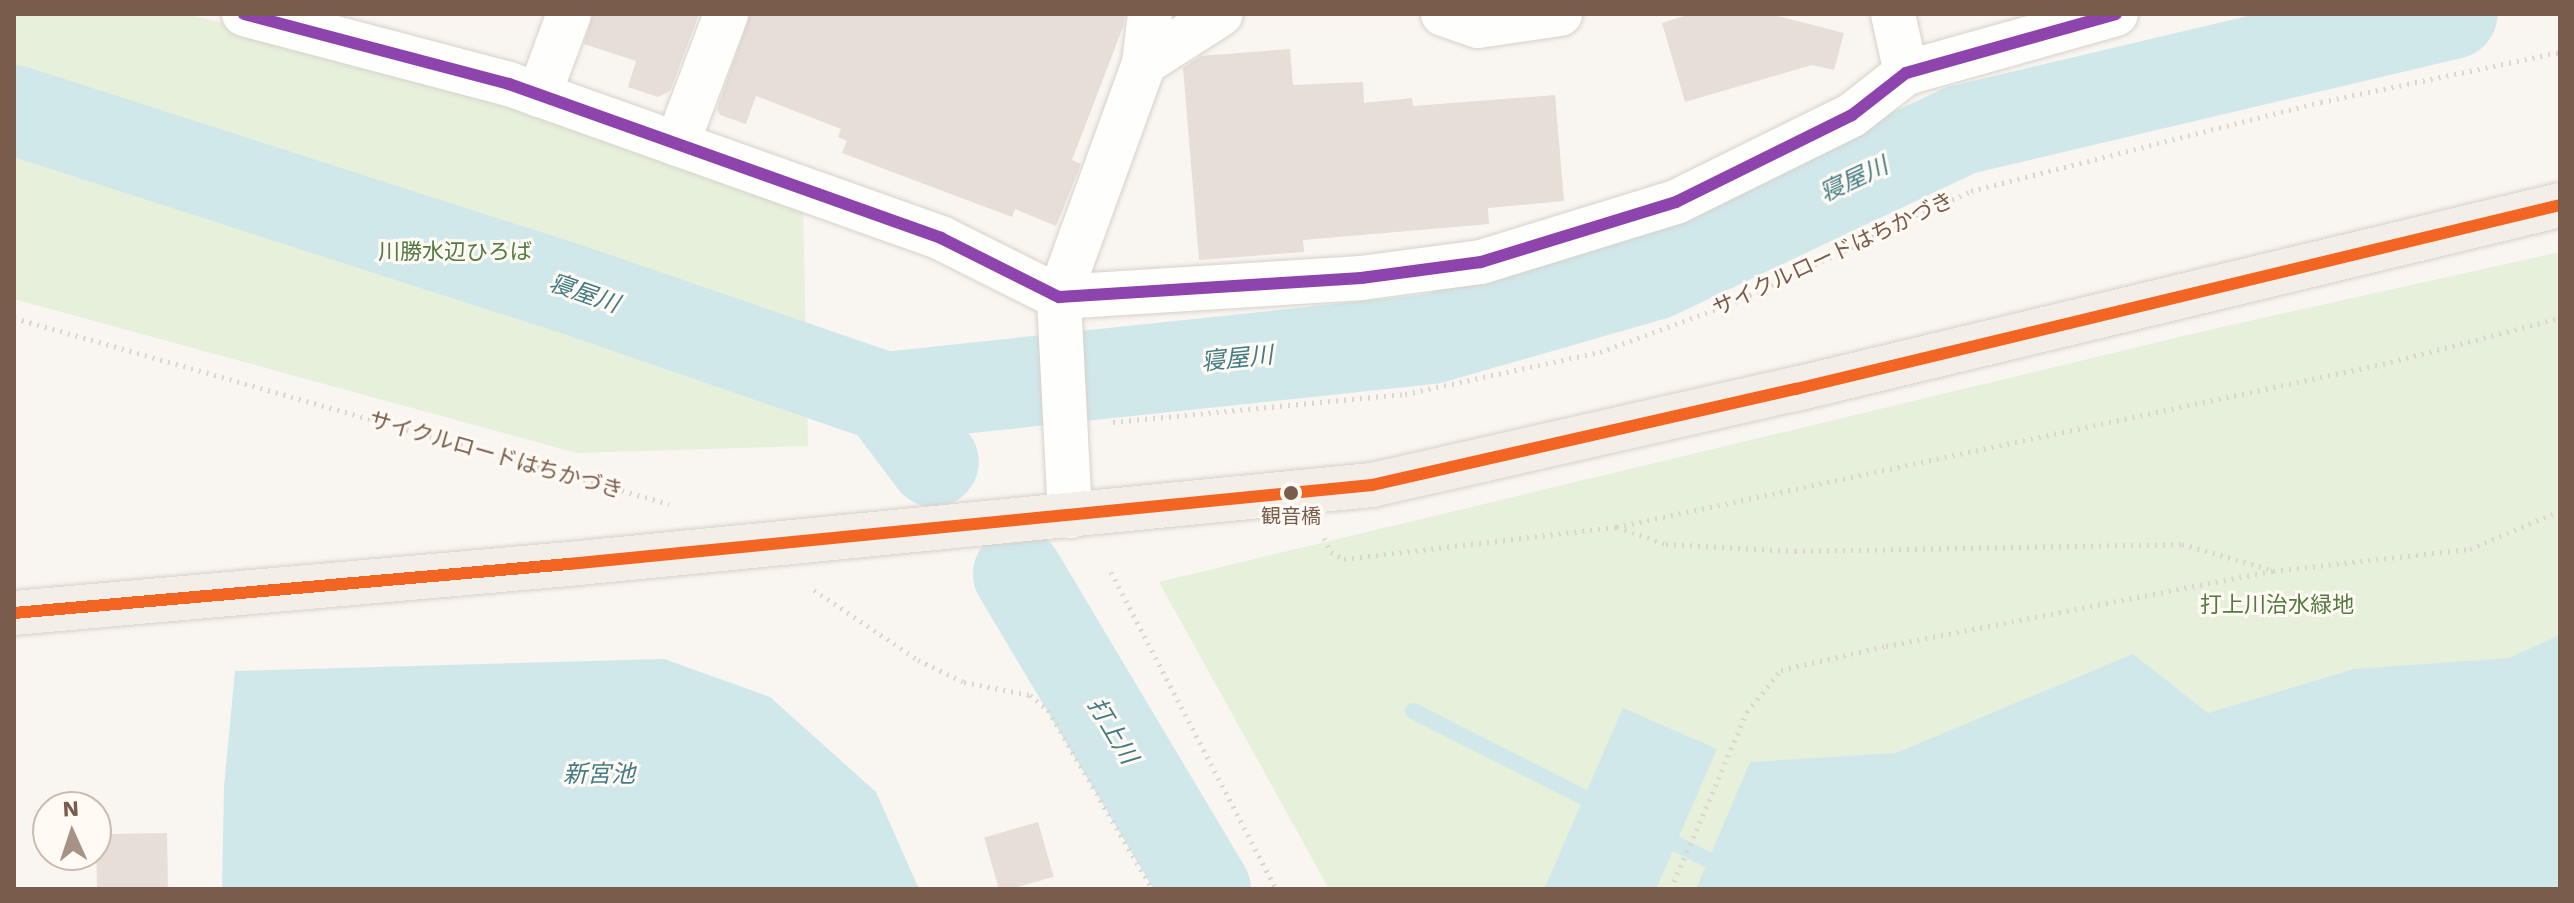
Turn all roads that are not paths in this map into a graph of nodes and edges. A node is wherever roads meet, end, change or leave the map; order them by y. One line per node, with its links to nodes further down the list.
1 (244, 14): 10 (street)
2 (569, 14): 13 (street)
3 (726, 14): 14 (street)
4 (1150, 14): 11 (street)
5 (1221, 14): 11 (street)
6 (1443, 14): 7 (street)
7 (1557, 14)
8 (1893, 14): 12 (street)
9 (2116, 14): 12 (street)
10 (370, 30): 13 (street)
11 (1144, 63): 16 (street)
12 (1906, 73): 16 (street)
13 (539, 95): 14 (street)
14 (677, 144): 16 (street)
15 (2560, 205): 17 (main road)
16 (1059, 297): 17 (street)
17 (1070, 516): 18 (main road)
18 (14, 613)

